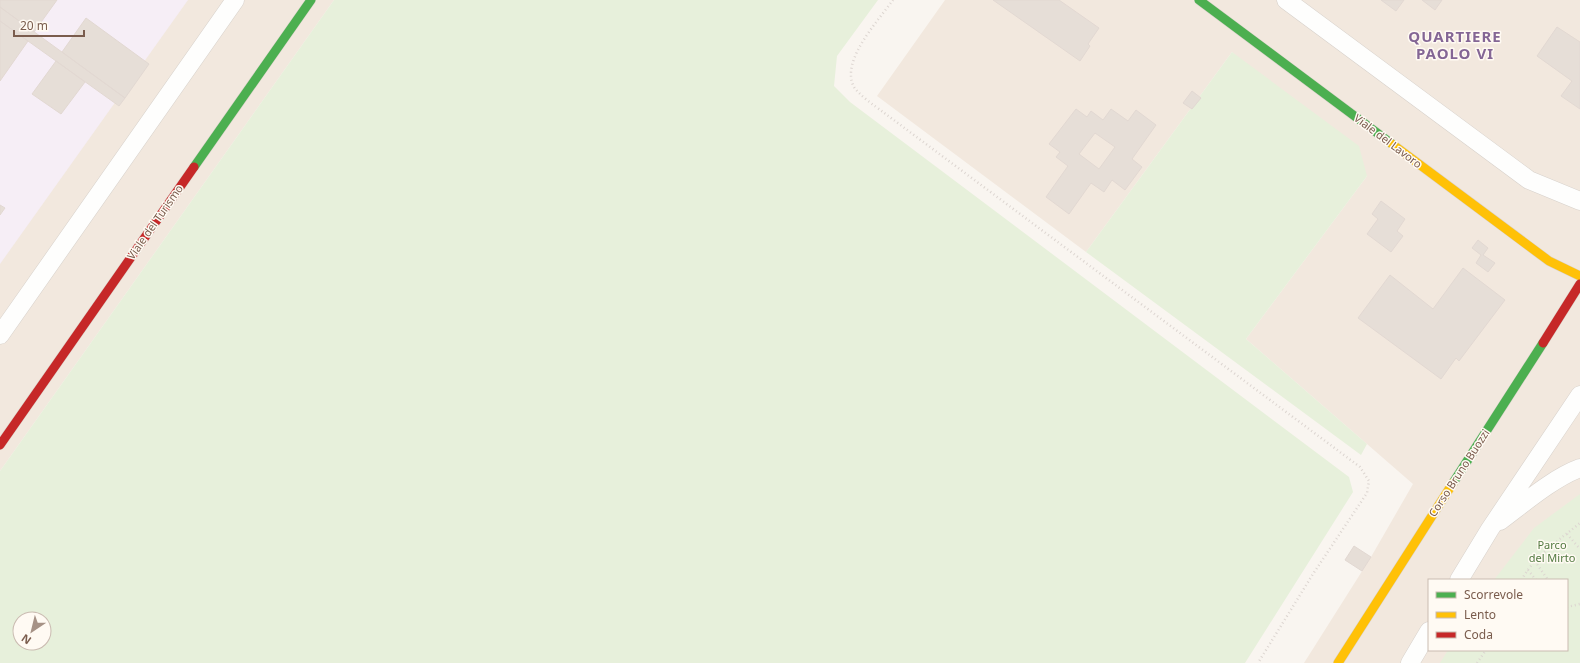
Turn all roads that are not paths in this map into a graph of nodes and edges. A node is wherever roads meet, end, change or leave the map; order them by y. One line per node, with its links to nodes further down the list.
1 (235, 0): 8 (street)
2 (311, 0): 10 (street, Viale del Turismo)
3 (1199, 0): 6 (street, Viale del Lavoro)
4 (1286, 0): 5 (street)
5 (1580, 201)
6 (1580, 276)
7 (1580, 284): 15 (street, Corso Bruno Buozzi)
8 (0, 335)
9 (1580, 395): 12 (street)
10 (0, 445)
11 (1580, 468): 12 (street)
12 (1490, 529): 13 (street)
13 (1460, 579)
14 (1428, 633): 16 (street)
15 (1338, 663)
16 (1410, 663)

